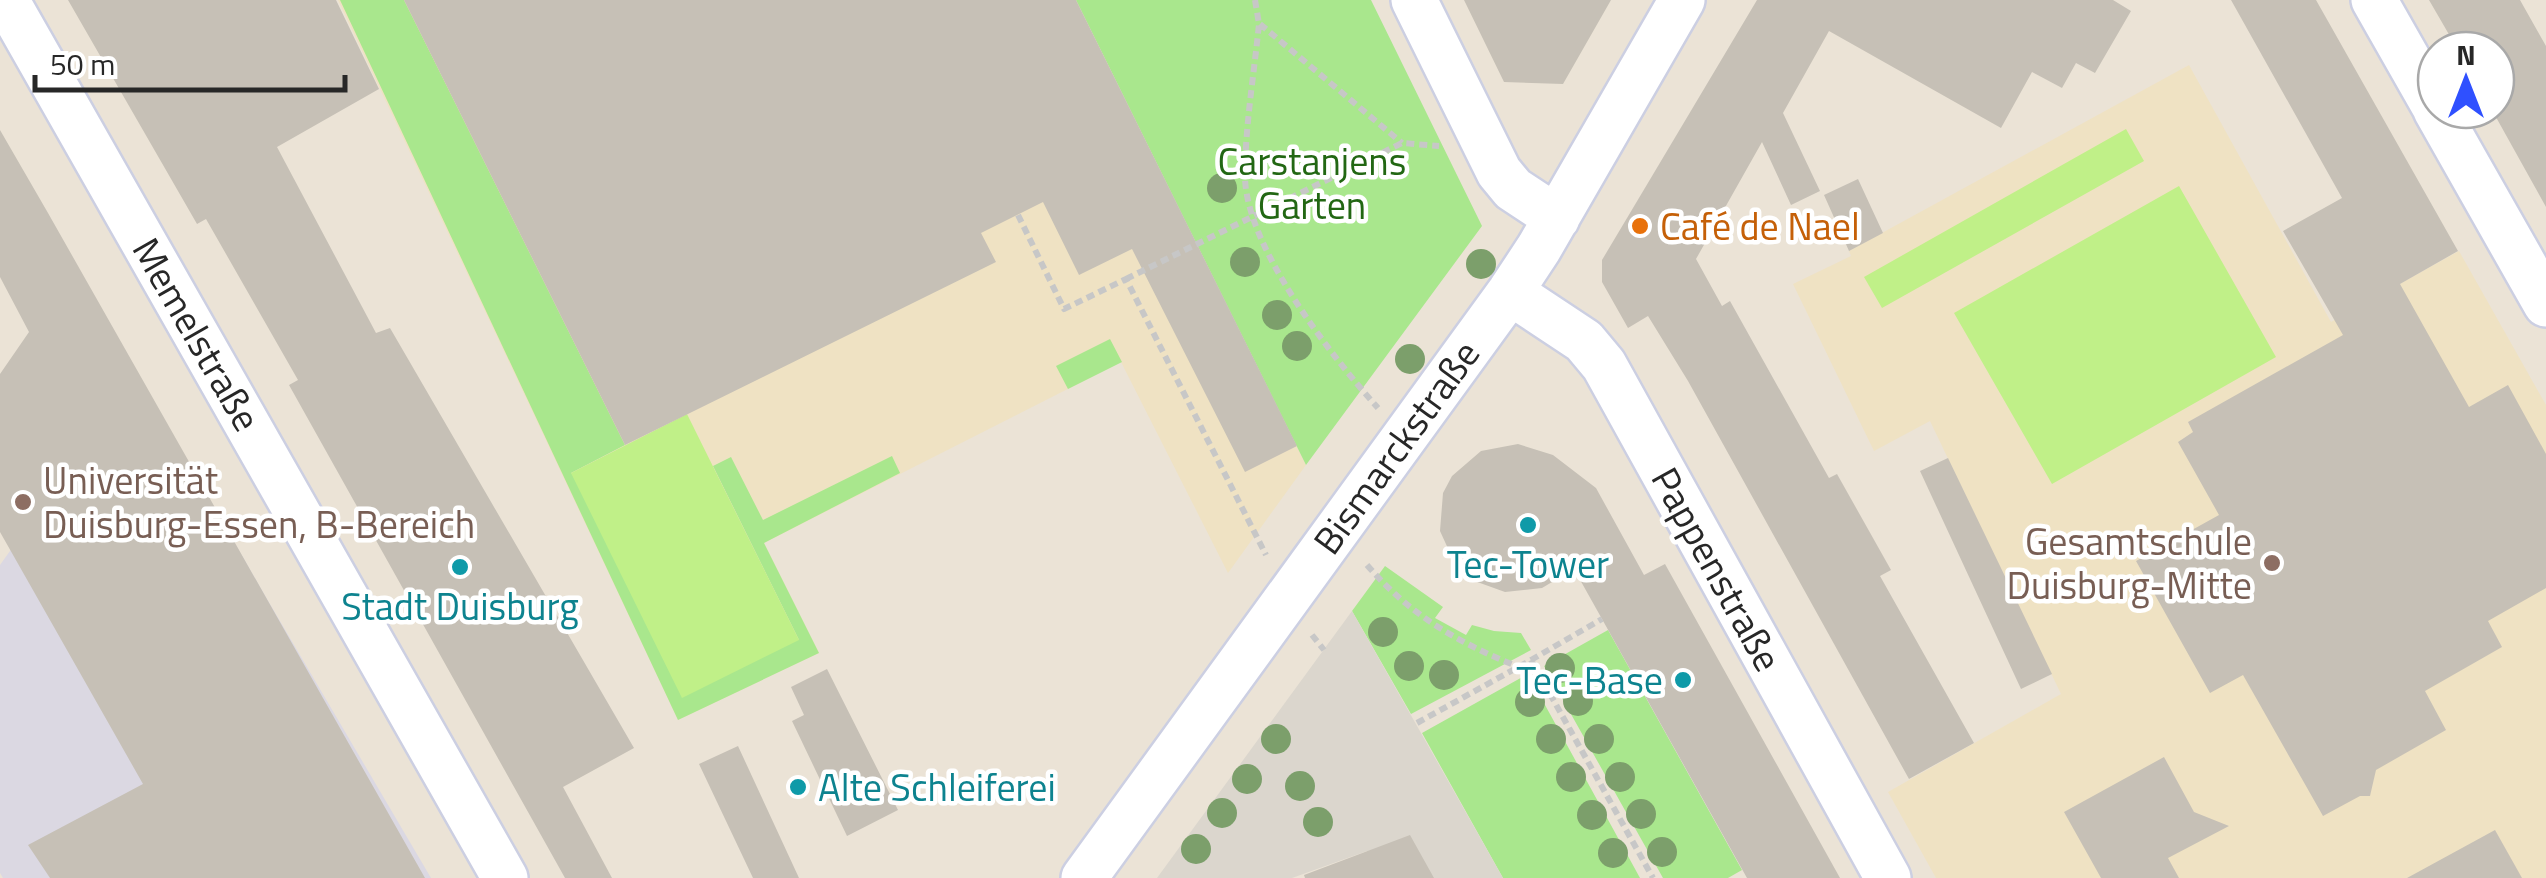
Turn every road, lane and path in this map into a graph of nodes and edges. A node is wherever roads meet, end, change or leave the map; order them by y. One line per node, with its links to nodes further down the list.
1 (6, 0): 25 (street, Memelstraße)
2 (1255, 0): 6 (path)
3 (1414, 0): 8 (street)
4 (1682, 0): 13 (street, Bismarckstraße)
5 (2374, 0): 7 (street)
6 (1259, 24): 10 (path); 12 (path)
7 (2416, 75)
8 (1475, 128): 10 (path); 13 (street)
9 (2447, 130): 16 (street)
10 (1402, 143): 12 (path)
11 (1018, 215): 14 (path)
12 (1250, 217): 14 (path); 17 (path)
13 (1557, 218): 15 (street, Bismarckstraße)
14 (1126, 279): 19 (path)
15 (1510, 292): 17 (street, Bismarckstraße); 28 (street, Pappenstraße)
16 (2546, 304)
17 (1403, 436): 19 (street, Bismarckstraße)
18 (1368, 566): 23 (path)
19 (1286, 597): 21 (path); 26 (street, Bismarckstraße)
20 (1602, 619): 22 (path)
21 (1324, 650)
22 (1531, 660): 23 (path); 27 (path)
23 (1520, 667): 24 (path)
24 (1416, 723)
25 (505, 878)
26 (1084, 878)
27 (1653, 878)
28 (1888, 878)

